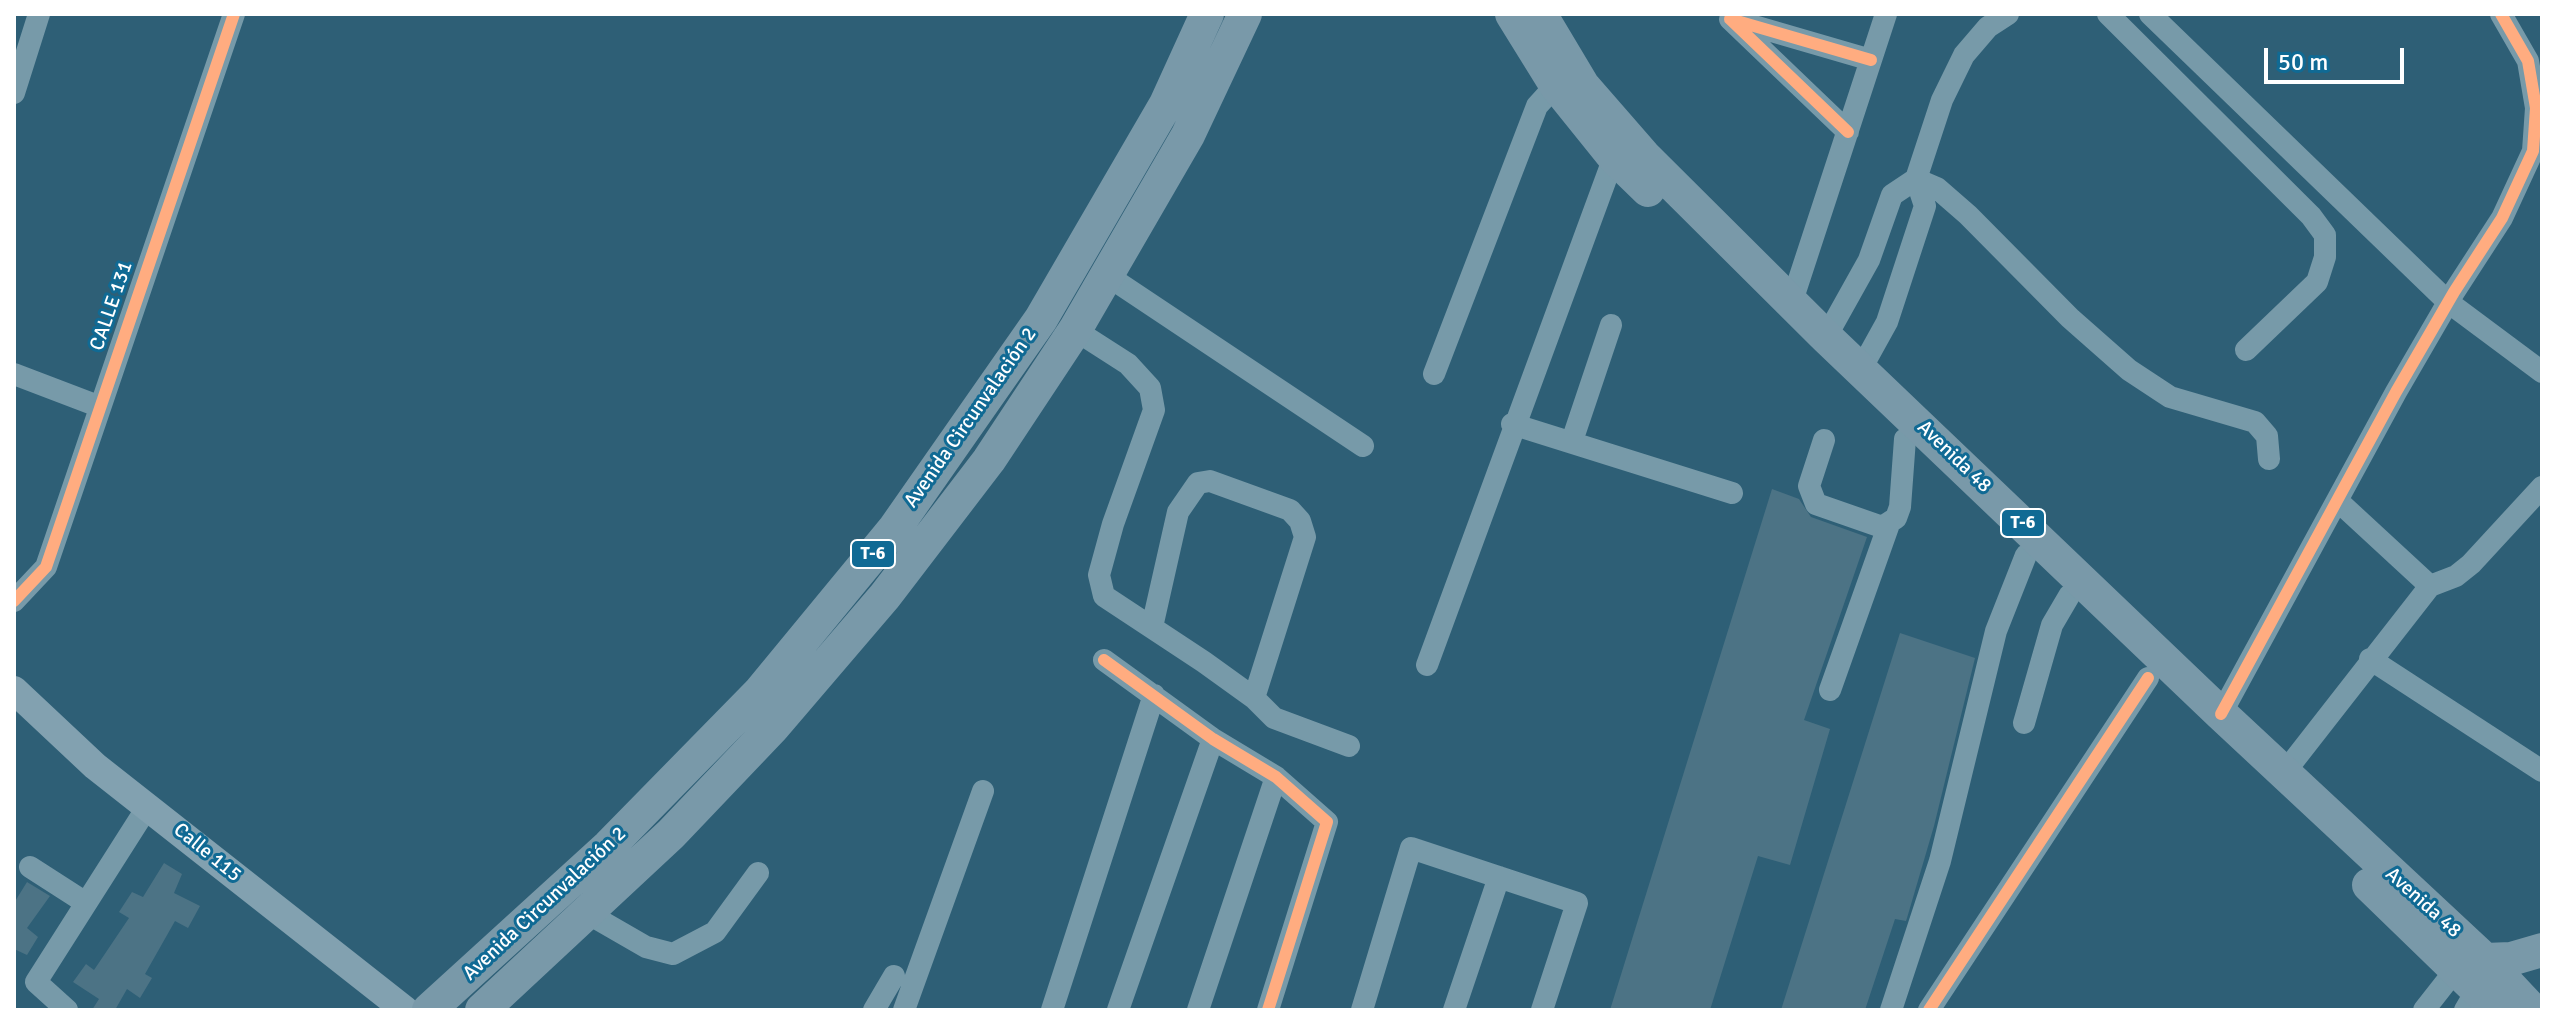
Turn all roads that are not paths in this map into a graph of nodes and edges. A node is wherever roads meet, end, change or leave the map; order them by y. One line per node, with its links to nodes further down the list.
1 (39, 14): 14 (street)
2 (234, 14): 31 (street, CALLE 131)
3 (1207, 14): 75 (highway, Avenida Circunvalación 2 / T-6)
4 (1245, 14): 20 (highway, Avenida Circunvalación 2 / T-6)
5 (1512, 14): 13 (highway, Avenida 48 / T-6)
6 (1540, 14): 21 (highway, Avenida 48 / T-6)
7 (1886, 14): 12 (street)
8 (2008, 14): 19 (street)
9 (2108, 14): 26 (street)
10 (2150, 14): 22 (street)
11 (2501, 14): 15 (street)
12 (1871, 60): 16 (street); 16 (street)
13 (1556, 85): 18 (highway, Avenida 48 / T-6); 30 (street)
14 (14, 93)
15 (2539, 103): 17 (street)
16 (1848, 132): 21 (street)
17 (2537, 153): 22 (street)
18 (1614, 157): 32 (street); 33 (highway, Avenida 48 / T-6)
19 (1916, 179): 25 (street); 27 (street); 37 (street)
20 (1108, 276): 24 (highway, Avenida Circunvalación 2 / T-6); 36 (street)
21 (1792, 301): 25 (highway, Avenida 48 / T-6)
22 (2448, 302): 28 (street); 40 (street)
23 (1611, 325): 35 (street)
24 (1075, 330): 46 (street); 68 (highway, Avenida Circunvalación 2 / T-6)
25 (1826, 337): 27 (highway, Avenida 48 / T-6)
26 (2246, 350)
27 (1861, 369): 55 (highway, Avenida 48 / T-6)
28 (2542, 372)
29 (14, 374): 31 (street)
30 (1434, 374)
31 (98, 406): 45 (street, CALLE 131)
32 (1512, 424): 35 (street); 49 (street)
33 (1905, 439): 41 (street); 42 (highway, Avenida 48 / T-6)
34 (1824, 440): 41 (street)
35 (1572, 441): 38 (street)
36 (1363, 446)
37 (2269, 459)
38 (1732, 493)
39 (2539, 496): 43 (street)
40 (2339, 502): 43 (street); 55 (street)
41 (1889, 524): 52 (street)
42 (2026, 555): 44 (highway, Avenida 48 / T-6); 86 (street)
43 (2430, 586): 47 (street)
44 (2069, 596): 50 (highway, Avenida 48 / T-6); 56 (street)
45 (14, 601)
46 (1152, 627): 54 (street); 54 (street)
47 (2370, 659): 59 (street); 60 (street)
48 (1104, 660): 53 (street)
49 (1427, 665)
50 (2148, 678): 72 (highway, Avenida 48 / T-6); 87 (street)
51 (14, 690): 63 (main road, Calle 115)
52 (1830, 690)
53 (1154, 695): 57 (street); 79 (street)
54 (1254, 698): 58 (street)
55 (2221, 714): 60 (highway, Avenida 48 / T-6)
56 (2024, 723)
57 (1213, 739): 61 (street); 80 (street)
58 (1349, 746)
59 (2542, 771)
60 (2284, 773): 72 (highway, Avenida 48 / T-6)
61 (1276, 777): 81 (street); 82 (street)
62 (983, 791): 78 (street)
63 (148, 806): 67 (street); 74 (main road, Calle 115)
64 (30, 867): 67 (street)
65 (758, 873): 68 (street)
66 (1499, 877): 83 (street); 84 (street); 85 (street)
67 (86, 903): 73 (street)
68 (587, 913): 76 (highway, Avenida Circunvalación 2 / T-6)
69 (2542, 950): 72 (highway)
70 (2542, 958): 72 (street)
71 (894, 976): 77 (street)
72 (2502, 996): 88 (street)
73 (67, 1010)
74 (405, 1010)
75 (429, 1010)
76 (482, 1010)
77 (874, 1010)
78 (904, 1010)
79 (1052, 1010)
80 (1118, 1010)
81 (1198, 1010)
82 (1268, 1010)
83 (1362, 1010)
84 (1454, 1010)
85 (1542, 1010)
86 (1891, 1010)
87 (1929, 1010)
88 (2424, 1010)

